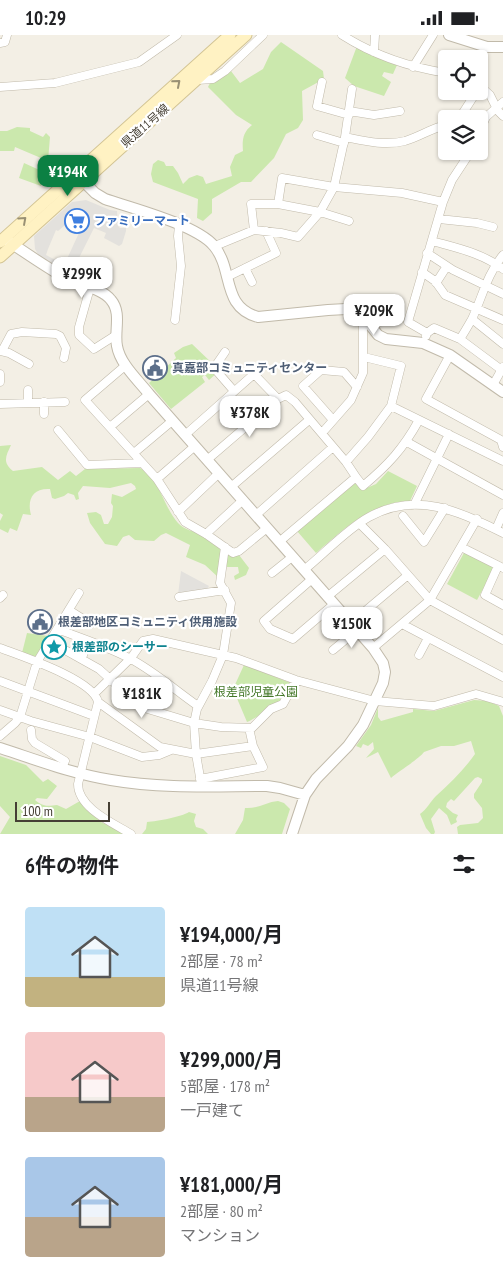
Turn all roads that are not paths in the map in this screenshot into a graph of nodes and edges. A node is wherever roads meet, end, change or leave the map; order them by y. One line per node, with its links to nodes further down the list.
1 (6, 35): 10 (street)
2 (177, 35): 17 (street)
3 (246, 35): 9 (main road, 県道11号線)
4 (263, 35): 15 (street)
5 (342, 35): 12 (street)
6 (376, 35): 12 (street)
7 (433, 35): 13 (street)
8 (449, 35): 11 (street)
9 (229, 38): 15 (main road, 県道11号線); 29 (main road, 県道11号線, one-way to 9)
10 (0, 43)
11 (503, 47)
12 (374, 51): 13 (street)
13 (413, 67): 14 (street)
14 (438, 72)
15 (198, 80): 30 (main road, 県道11号線)
16 (322, 82): 22 (street)
17 (0, 87)
18 (352, 89): 22 (street)
19 (488, 94): 20 (street)
20 (500, 105): 23 (street); 24 (street)
21 (400, 111): 22 (street)
22 (349, 113): 27 (street)
23 (488, 115)
24 (503, 116)
25 (438, 127): 27 (street)
26 (317, 135): 27 (street)
27 (345, 140): 31 (street)
28 (465, 160): 32 (street)
29 (75, 173): 30 (street); 41 (main road, 県道11号線, one-way to 29)
30 (83, 182): 37 (street); 41 (main road, 県道11号線)
31 (334, 187): 32 (street); 33 (street); 34 (street)
32 (443, 202): 35 (street)
33 (278, 205): 34 (street); 39 (street)
34 (320, 212): 36 (street); 40 (street)
35 (439, 219): 38 (street); 42 (street)
36 (349, 221)
37 (179, 225): 43 (street); 61 (street)
38 (493, 227)
39 (254, 230): 40 (street); 43 (street)
40 (266, 231): 49 (street)
41 (4, 240): 46 (main road, 県道11号線); 56 (street)
42 (432, 241): 44 (street); 47 (street)
43 (215, 246): 52 (street)
44 (427, 253): 48 (street); 51 (street)
45 (503, 255): 47 (street)
46 (0, 257)
47 (496, 263): 50 (street); 55 (street)
48 (447, 267): 54 (street); 55 (street)
49 (245, 268): 52 (street); 53 (street)
50 (503, 269)
51 (422, 272): 54 (street); 66 (street)
52 (227, 277): 59 (street)
53 (252, 282)
54 (436, 283): 58 (street)
55 (485, 286): 57 (street); 58 (street)
56 (90, 288): 64 (street); 64 (street)
57 (503, 294)
58 (476, 308): 60 (street); 62 (street)
59 (363, 316): 66 (street); 72 (street)
60 (472, 319): 67 (street); 68 (street)
61 (175, 320)
62 (503, 320)
63 (0, 333): 65 (street)
64 (116, 335): 75 (street)
65 (9, 337): 69 (street); 73 (street)
66 (425, 338): 67 (street); 71 (street)
67 (460, 339): 76 (street)
68 (503, 344)
69 (1, 351): 74 (street)
70 (225, 352): 82 (street)
71 (450, 355): 79 (street); 104 (street)
72 (364, 357): 80 (street); 90 (street)
73 (64, 358)
74 (29, 364)
75 (126, 365): 84 (street); 96 (street)
76 (502, 369): 79 (street)
77 (0, 374): 78 (street)
78 (0, 382)
79 (493, 385): 83 (street)
80 (357, 387): 94 (street); 94 (street)
81 (28, 390): 88 (street)
82 (234, 391): 85 (street); 100 (street)
83 (503, 391)
84 (149, 394): 93 (street); 96 (street)
85 (278, 399): 92 (street); 108 (street)
86 (44, 402): 87 (street); 88 (street); 91 (street)
87 (65, 402)
88 (28, 403): 89 (street)
89 (0, 404)
90 (391, 406): 95 (street); 111 (street)
91 (44, 413)
92 (309, 420): 98 (street); 115 (street)
93 (172, 421): 100 (street); 106 (street)
94 (333, 421): 98 (street)
95 (419, 421): 99 (street); 101 (street)
96 (110, 427): 106 (street)
97 (58, 430): 110 (street)
98 (322, 433): 103 (street)
99 (449, 433): 107 (street); 109 (street)
100 (185, 435): 102 (street)
101 (407, 442): 107 (street); 113 (street)
102 (195, 446): 108 (street); 114 (street)
103 (333, 447): 111 (street); 122 (street)
104 (503, 447)
105 (503, 451): 109 (street)
106 (134, 453): 110 (street)
107 (437, 458): 116 (street); 118 (street)
108 (207, 460): 112 (street)
109 (502, 461)
110 (142, 463): 114 (street)
111 (346, 463): 113 (street)
112 (219, 473): 115 (street); 120 (street)
113 (356, 477): 129 (street)
114 (157, 479): 120 (street)
115 (231, 487): 117 (street)
116 (503, 495)
117 (243, 500): 122 (street); 128 (street)
118 (414, 505): 119 (street); 125 (street)
119 (445, 508): 123 (street); 124 (street)
120 (178, 512): 128 (street)
121 (503, 513): 127 (street)
122 (256, 515): 126 (street)
123 (403, 516)
124 (477, 519): 127 (street); 131 (street)
125 (360, 524): 132 (street); 135 (street)
126 (267, 528): 129 (street); 130 (street)
127 (499, 531)
128 (206, 534): 130 (street)
129 (279, 542): 133 (street)
130 (225, 547): 139 (street)
131 (462, 547): 134 (street); 143 (street)
132 (385, 549): 137 (street); 142 (street)
133 (292, 557): 135 (street); 136 (street)
134 (501, 567): 144 (street)
135 (304, 570): 138 (street)
136 (272, 573)
137 (408, 575): 143 (street); 148 (street)
138 (312, 579): 142 (street); 142 (street)
139 (225, 590): 141 (street); 157 (street)
140 (80, 593): 145 (street)
141 (179, 597)
142 (331, 601): 148 (street)
143 (430, 601): 147 (street); 151 (street)
144 (503, 605)
145 (69, 610): 146 (street); 149 (street)
146 (91, 624)
147 (402, 624): 150 (street); 155 (street)
148 (354, 627): 155 (street); 156 (street)
149 (57, 629): 152 (street); 153 (street)
150 (428, 638): 158 (street); 162 (street)
151 (503, 640)
152 (50, 641): 159 (street); 161 (street)
153 (88, 641): 159 (street); 160 (street)
154 (0, 648): 161 (street)
155 (373, 648): 168 (street)
156 (333, 650)
157 (223, 655): 160 (street); 164 (street); 171 (street)
158 (419, 655)
159 (82, 658): 163 (street)
160 (131, 659): 163 (street); 171 (street)
161 (37, 662): 166 (street); 167 (street)
162 (503, 677)
163 (111, 679): 167 (street); 175 (street)
164 (296, 680): 168 (street); 176 (street)
165 (0, 681): 166 (street)
166 (28, 690): 173 (street); 174 (street)
167 (94, 694): 169 (street)
168 (374, 701): 170 (street); 187 (street)
169 (98, 702): 173 (street); 182 (street)
170 (503, 702)
171 (198, 707): 175 (street)
172 (0, 710): 174 (street)
173 (94, 716): 179 (street)
174 (20, 717): 178 (street); 179 (street)
175 (194, 723): 176 (street); 183 (street)
176 (249, 728): 180 (street)
177 (31, 730): 184 (street)
178 (0, 736)
179 (90, 737): 182 (street); 185 (street)
180 (253, 746): 183 (street); 186 (street)
181 (0, 749): 184 (street)
182 (171, 750): 183 (street)
183 (196, 754): 186 (street)
184 (62, 768): 185 (street)
185 (81, 773): 186 (street); 188 (street)
186 (201, 783): 187 (street)
187 (305, 795): 189 (street)
188 (131, 834)
189 (292, 834)

